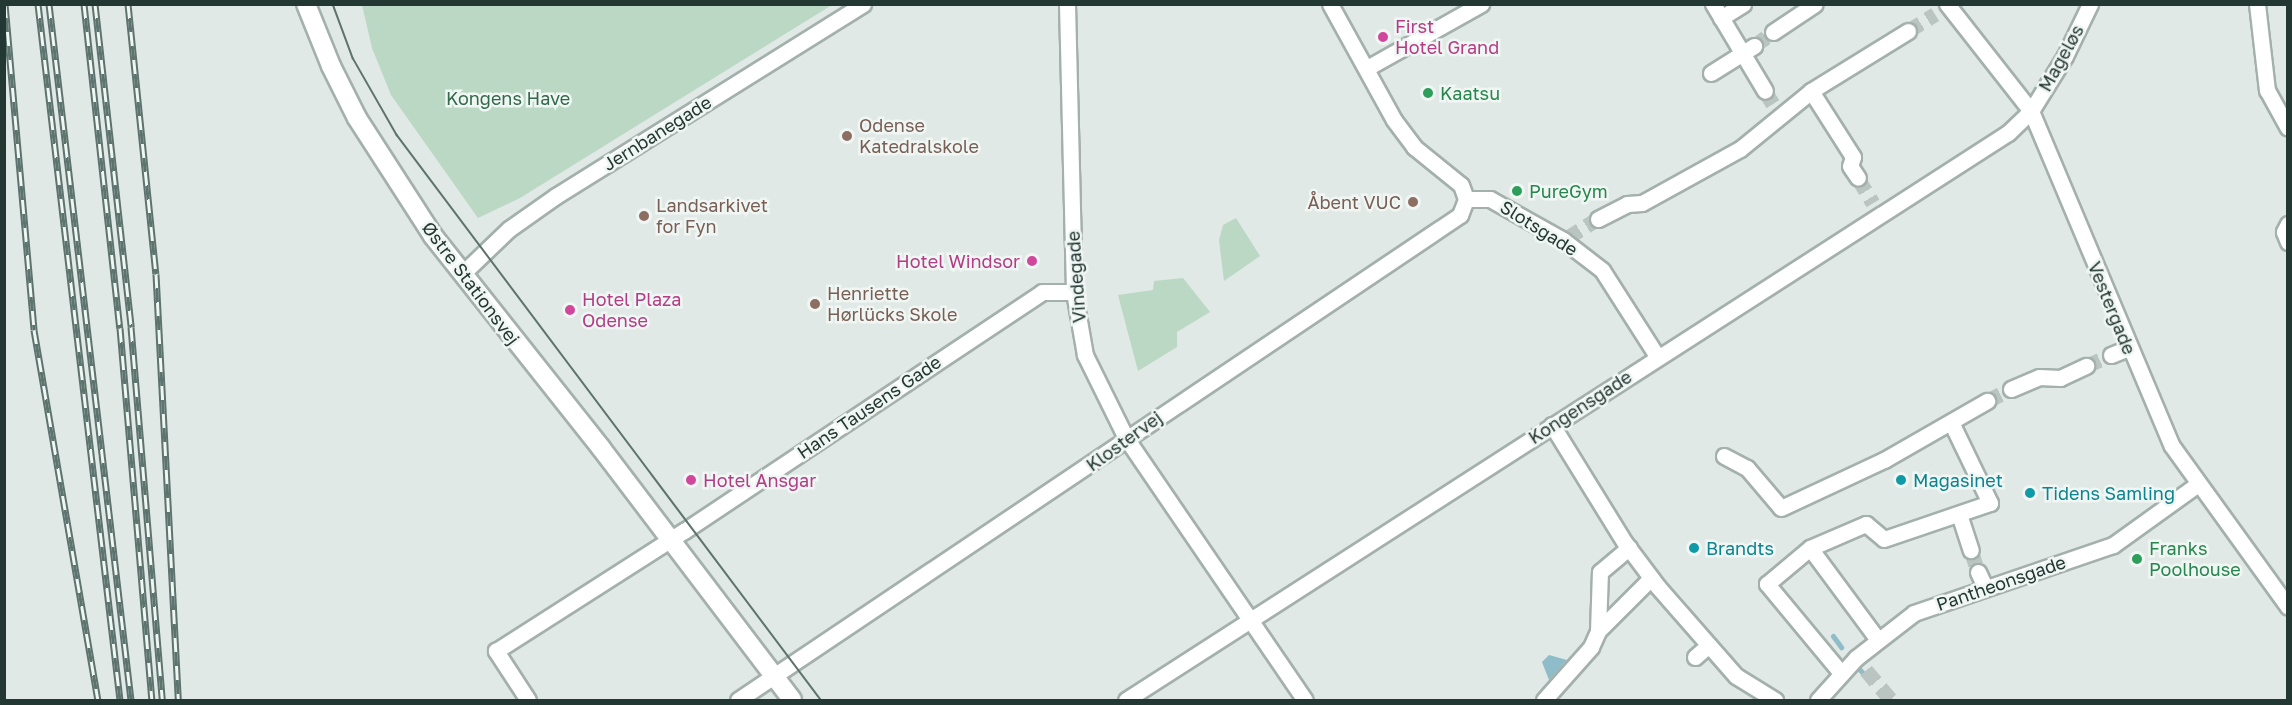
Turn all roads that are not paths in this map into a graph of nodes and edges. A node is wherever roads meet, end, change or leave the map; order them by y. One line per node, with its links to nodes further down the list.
1 (306, 4): 26 (street, Østre Stationsvej)
2 (863, 4): 26 (street, Jernbanegade)
3 (1067, 4): 27 (street, Vindegade)
4 (1329, 4): 15 (street)
5 (1481, 4): 15 (street)
6 (1743, 4): 11 (street)
7 (1815, 4): 13 (street)
8 (2090, 4): 19 (street, Mageløs)
9 (2257, 4): 20 (street)
10 (1941, 8): 19 (street, Vestergade)
11 (1717, 11): 14 (street)
12 (1908, 31): 17 (street)
13 (1773, 32)
14 (1747, 50): 16 (street); 18 (street)
15 (1367, 68): 22 (street)
16 (1711, 73)
17 (1811, 92): 18 (street); 21 (street)
18 (1773, 103): 23 (street)
19 (2031, 111): 28 (street, Vestergade); 30 (street, Kongensgade)
20 (2288, 128)
21 (1858, 178)
22 (1466, 199): 30 (street, Slotsgade); 36 (street, Klostervej)
23 (1599, 219)
24 (2288, 224): 25 (street)
25 (2288, 242)
26 (462, 274): 40 (street, Østre Stationsvej)
27 (1074, 292): 36 (street, Vindegade); 40 (street, Hans Tausens Gade)
28 (2128, 348): 29 (street); 38 (street, Vestergade)
29 (2111, 355)
30 (1657, 356): 35 (street, Kongensgade)
31 (2086, 366): 32 (street)
32 (2010, 389)
33 (1987, 401): 34 (street)
34 (1951, 422): 37 (street); 39 (street)
35 (1552, 425): 41 (street); 48 (street, Kongensgade)
36 (1126, 438): 48 (street, Vindegade); 54 (street, Klostervej)
37 (1724, 456)
38 (2198, 484): 46 (street, Pantheonsgade); 47 (street, Vestergade)
39 (1959, 514): 42 (street); 43 (street)
40 (670, 540): 54 (street, Østre Stationsvej); 55 (street)
41 (1627, 545): 45 (street); 49 (street)
42 (1809, 548): 50 (street); 53 (street)
43 (1971, 550)
44 (1978, 572): 46 (street)
45 (1652, 578): 49 (street); 51 (street)
46 (1985, 587): 50 (street, Pantheonsgade)
47 (2288, 608)
48 (1250, 622): 58 (street, Kongensgade); 59 (street, Vindegade)
49 (1598, 631): 60 (street)
50 (1878, 640): 53 (street, Pantheonsgade)
51 (1709, 645): 52 (street); 61 (street)
52 (1695, 657)
53 (1842, 673): 62 (street, Pantheonsgade)
54 (775, 678): 56 (street); 57 (street, Østre Stationsvej)
55 (528, 700)
56 (738, 700)
57 (792, 700)
58 (1126, 700)
59 (1305, 700)
60 (1544, 700)
61 (1774, 700)
62 (1818, 700)

